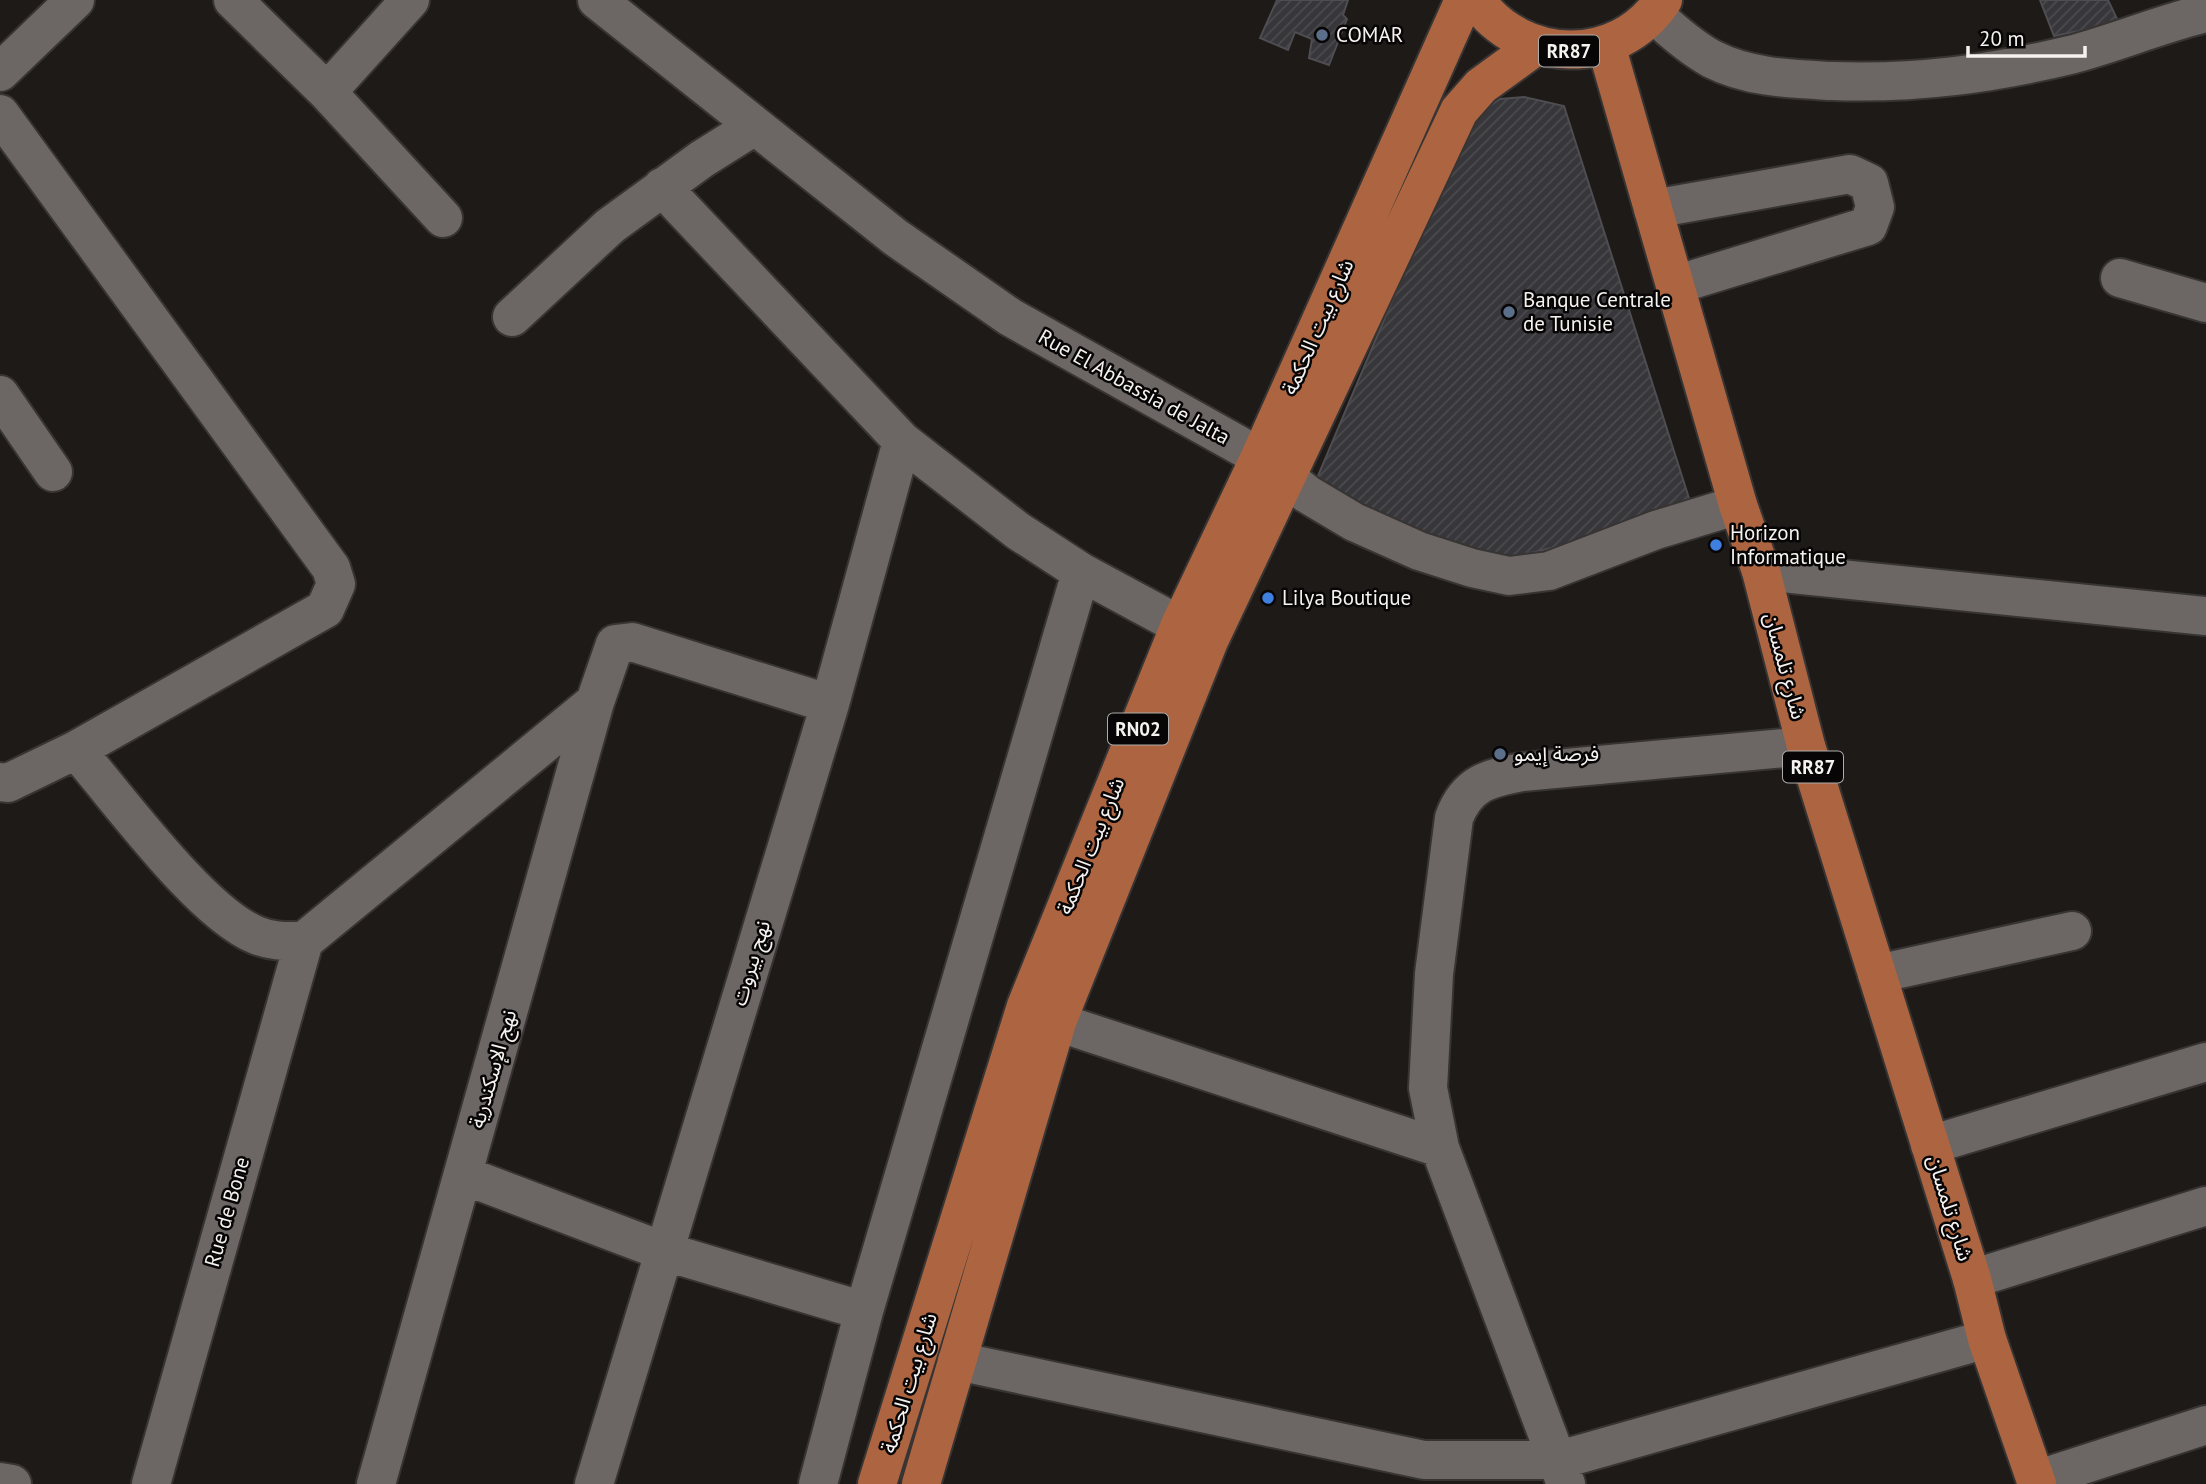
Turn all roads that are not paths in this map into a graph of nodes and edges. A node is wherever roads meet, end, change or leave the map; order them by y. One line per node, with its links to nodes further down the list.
1 (75, 0): 11 (street)
2 (233, 0): 12 (street)
3 (410, 0): 12 (street)
4 (597, 0): 14 (street, Rue El Abbassia de Jalta)
5 (1464, 0): 24 (main road, شارع بيت الحكمة / RN02)
6 (1476, 0): 10 (main road, RR87)
7 (1658, 7): 8 (street); 9 (main road, RR87)
8 (2206, 13)
9 (1606, 45): 10 (main road, RR87); 16 (main road, شارع تلمسان / RR87)
10 (1536, 46): 24 (main road, شارع بيت الحكمة / RN02)
11 (0, 72)
12 (327, 92): 17 (street)
13 (0, 114): 34 (street)
14 (754, 127): 15 (street); 24 (street, Rue El Abbassia de Jalta)
15 (662, 187): 21 (street); 23 (street)
16 (1653, 209): 19 (main road, شارع تلمسان / RR87); 19 (street)
17 (443, 218)
18 (2120, 278): 20 (street)
19 (1675, 285): 26 (main road, شارع تلمسان / RR87)
20 (2206, 303)
21 (512, 317)
22 (0, 395): 25 (street)
23 (902, 441): 28 (street); 32 (street, نهج بيروت)
24 (1273, 468): 26 (street, Rue El Abbassia de Jalta); 30 (main road, شارع بيت الحكمة / RN02)
25 (53, 472)
26 (1738, 505): 27 (main road, شارع تلمسان / RR87)
27 (1760, 571): 29 (street); 33 (main road, شارع تلمسان / RR87)
28 (1081, 572): 30 (street); 47 (street)
29 (2206, 616)
30 (1195, 633): 39 (main road, شارع بيت الحكمة / RN02); 60 (main road, شارع بيت الحكمة / RN02)
31 (595, 702): 32 (street, نهج الإسكندرية); 37 (street); 43 (street, نهج الإسكندرية)
32 (830, 704): 45 (street, نهج بيروت)
33 (1806, 746): 38 (main road, شارع تلمسان / RR87); 42 (street)
34 (76, 750): 35 (street); 37 (street)
35 (4, 783)
36 (2072, 931): 38 (street)
37 (304, 940): 56 (street, Rue de Bone)
38 (1877, 974): 41 (main road, شارع تلمسان / RR87)
39 (1057, 1022): 42 (street); 49 (main road, شارع بيت الحكمة / RN02)
40 (2206, 1062): 41 (street)
41 (1930, 1145): 46 (main road, شارع تلمسان / RR87)
42 (1440, 1148): 52 (street)
43 (463, 1175): 45 (street); 57 (street, نهج الإسكندرية)
44 (2206, 1206): 46 (street)
45 (663, 1251): 47 (street); 58 (street, نهج بيروت)
46 (1972, 1279): 48 (main road, شارع تلمسان / RR87)
47 (864, 1311): 59 (street)
48 (1987, 1339): 52 (street); 54 (main road, شارع تلمسان / RR87)
49 (957, 1362): 51 (street); 61 (main road, شارع بيت الحكمة / RN02)
50 (2206, 1425): 54 (street)
51 (1421, 1472): 52 (street)
52 (1562, 1472)
53 (0, 1482): 55 (street)
54 (2037, 1482)
55 (12, 1484)
56 (151, 1484)
57 (376, 1484)
58 (594, 1484)
59 (818, 1484)
60 (877, 1484)
61 (921, 1484)

